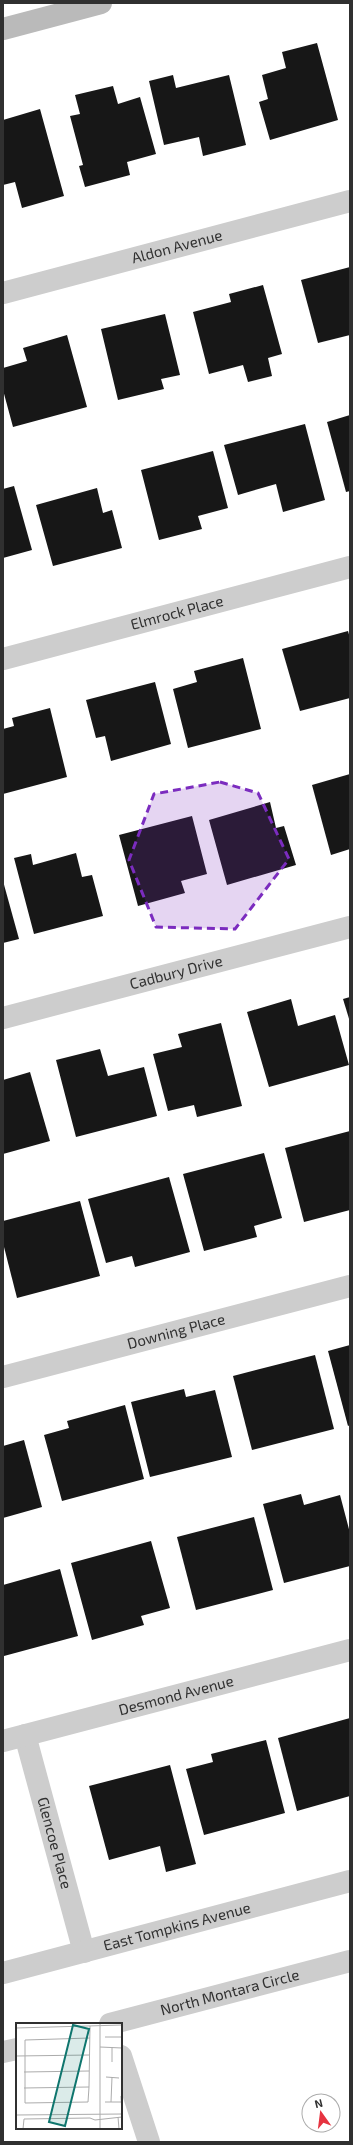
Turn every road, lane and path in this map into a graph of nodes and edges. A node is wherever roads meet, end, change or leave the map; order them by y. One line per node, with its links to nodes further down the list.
1 (102, 3): 2 (main road)
2 (3, 29)
3 (350, 201): 4 (street, Aldon Avenue)
4 (3, 293)
5 (350, 567): 6 (street, Elmrock Place)
6 (3, 659)
7 (350, 926): 8 (street, Cadbury Drive)
8 (3, 1018)
9 (350, 1286): 10 (street, Downing Place)
10 (3, 1377)
11 (350, 1650): 12 (street, Desmond Avenue)
12 (25, 1735): 13 (street, Desmond Avenue); 15 (street, Glencoe Place)
13 (3, 1741)
14 (350, 1881): 15 (street, East Tompkins Avenue)
15 (84, 1952): 17 (street, East Tompkins Avenue)
16 (350, 1961): 18 (street, North Montara Circle)
17 (3, 1973)
18 (114, 2023)
19 (16, 2049): 20 (street)
20 (3, 2052)
21 (122, 2059): 22 (street)
22 (150, 2142)

